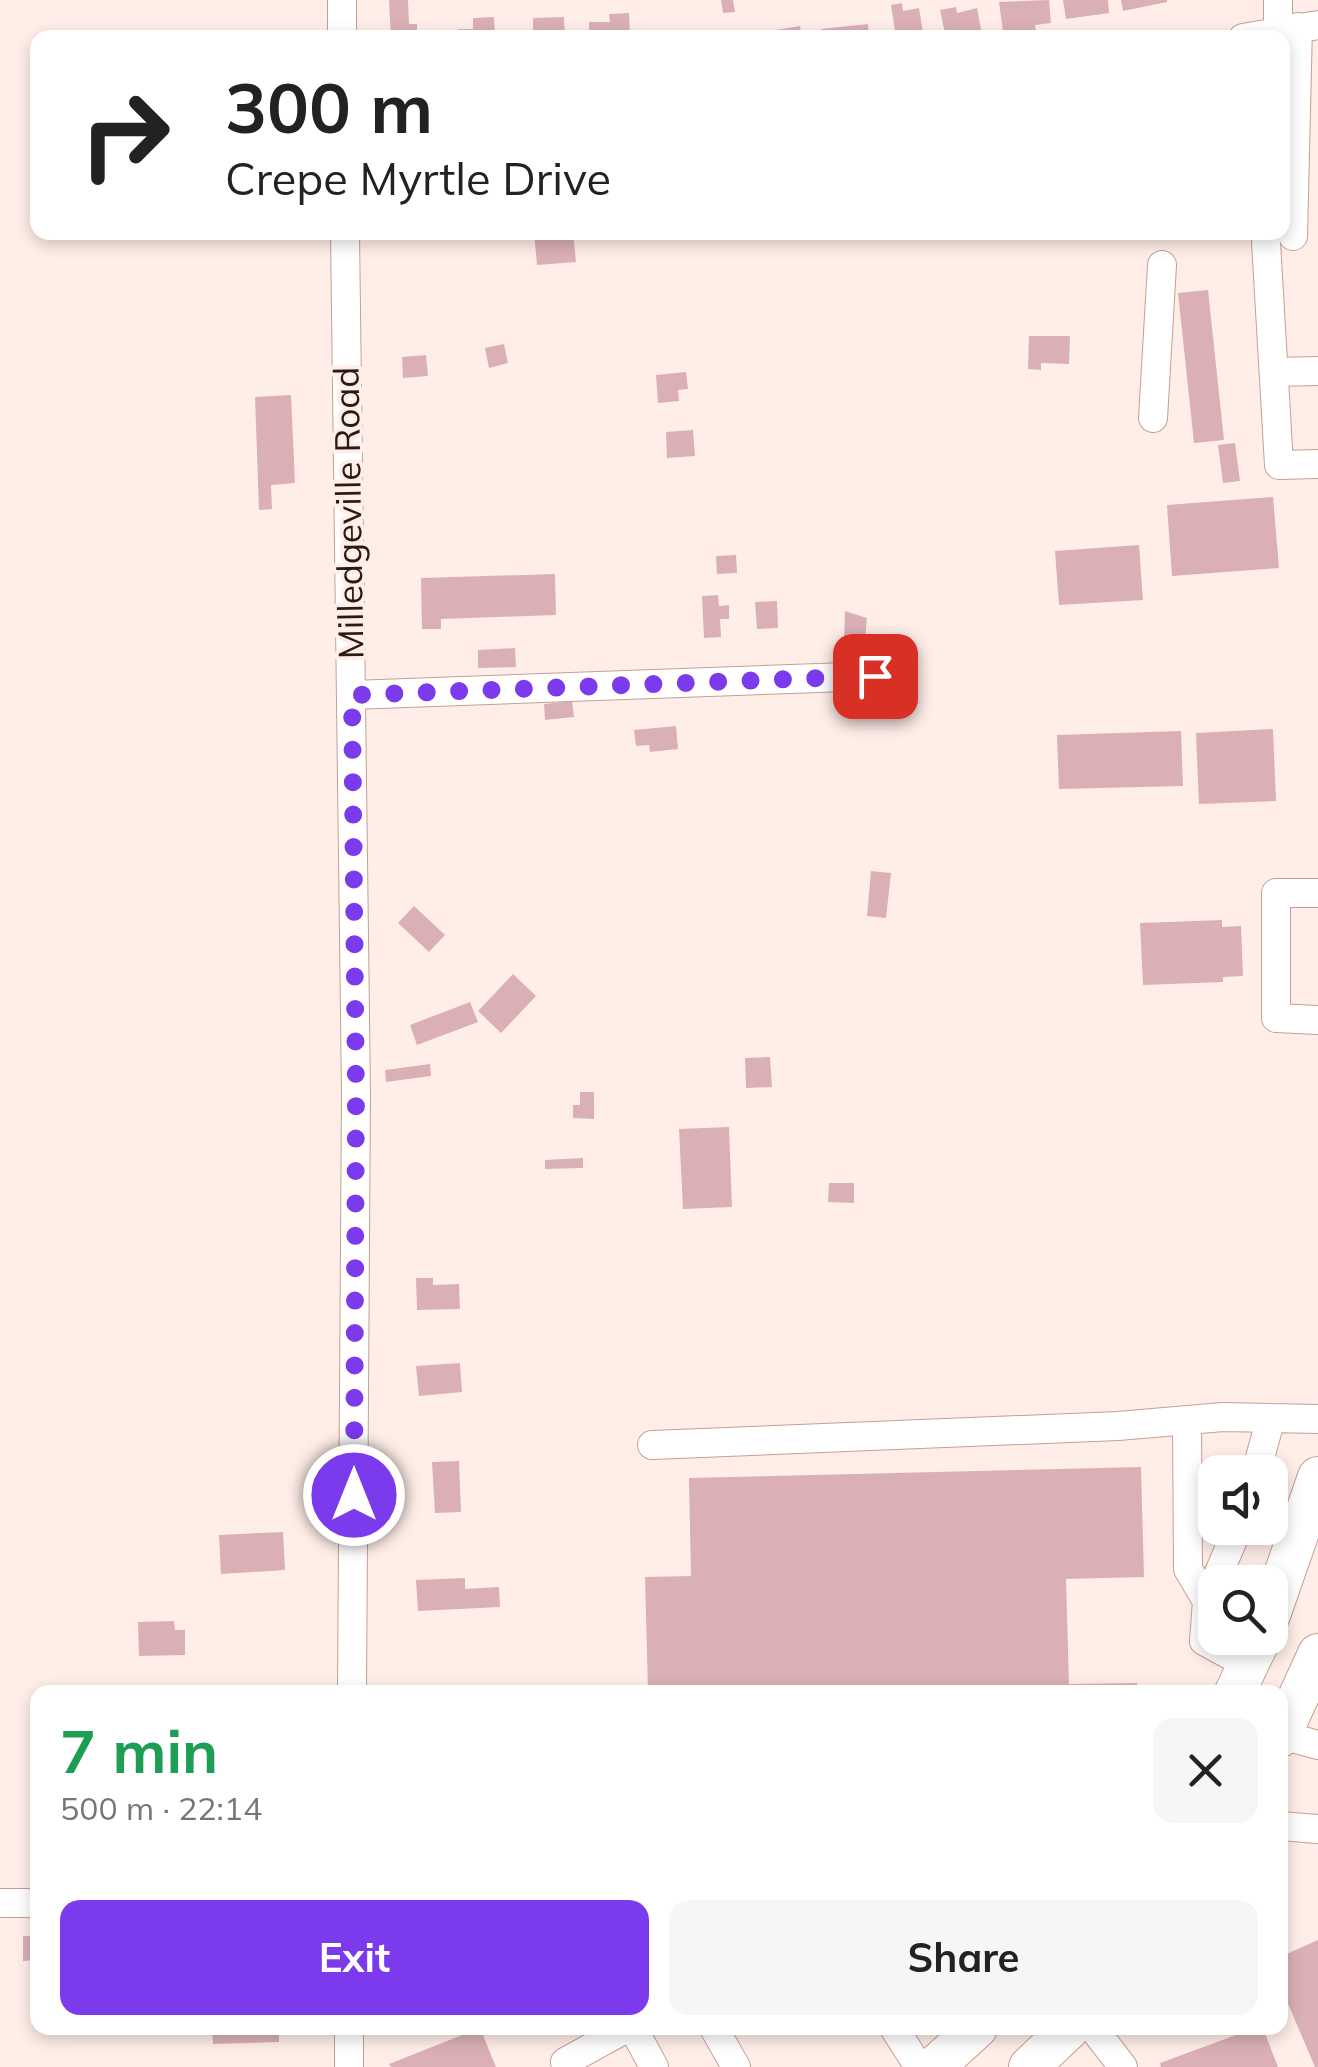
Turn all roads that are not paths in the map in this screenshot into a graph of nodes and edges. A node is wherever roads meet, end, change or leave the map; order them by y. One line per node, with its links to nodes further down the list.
1 (342, 0): 4 (street)
2 (1278, 0): 3 (street)
3 (1298, 28): 5 (street)
4 (342, 30)
5 (1290, 117)
6 (345, 240): 14 (street, Milledgeville Road)
7 (1279, 240): 10 (street)
8 (1162, 265): 11 (street)
9 (1318, 371): 10 (street)
10 (1274, 372): 12 (street)
11 (1153, 418)
12 (1318, 464)
13 (875, 676): 14 (street)
14 (352, 695): 26 (street, Milledgeville Road)
15 (1318, 892): 16 (street)
16 (1318, 1020)
17 (1271, 1418): 18 (street); 19 (street); 21 (street)
18 (1318, 1419)
19 (1186, 1420): 20 (street); 24 (street)
20 (652, 1446)
21 (1261, 1455)
22 (1318, 1477): 23 (highway)
23 (1287, 1565)
24 (1198, 1577)
25 (1318, 1654): 27 (highway)
26 (352, 1685)
27 (1288, 1719)
28 (1288, 1738): 29 (street)
29 (1318, 1746)
30 (1288, 1827): 31 (street)
31 (1318, 1829)
32 (30, 1902): 33 (street)
33 (0, 1903)
34 (349, 2035): 41 (street)
35 (617, 2035): 42 (street)
36 (634, 2035): 43 (street)
37 (718, 2035): 44 (street)
38 (902, 2035): 45 (street)
39 (1063, 2035): 46 (highway)
40 (1098, 2035): 47 (street)
41 (349, 2067)
42 (568, 2067)
43 (654, 2067)
44 (736, 2067)
45 (919, 2067)
46 (1029, 2067)
47 (1123, 2067)

